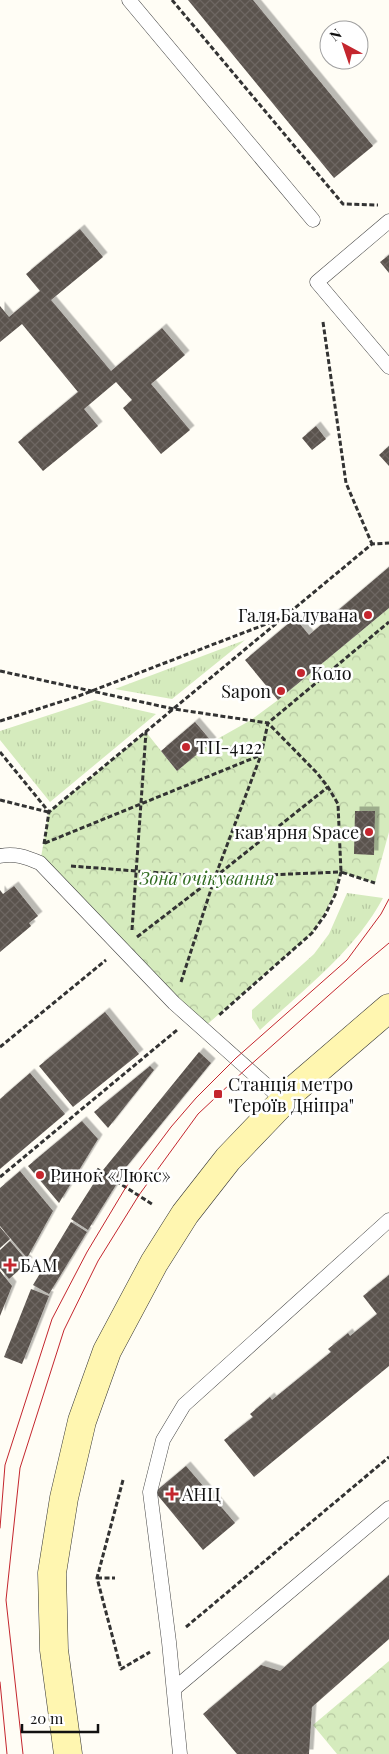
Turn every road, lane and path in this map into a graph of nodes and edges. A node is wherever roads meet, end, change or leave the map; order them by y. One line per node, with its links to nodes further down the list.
1 (130, 0): 4 (lane)
2 (172, 0): 3 (path)
3 (380, 205)
4 (313, 220)
5 (389, 222): 6 (lane)
6 (317, 282): 7 (lane); 9 (path)
7 (389, 367)
8 (389, 543): 9 (path)
9 (372, 544): 10 (path)
10 (285, 617): 13 (path); 14 (path)
11 (389, 622): 16 (path)
12 (0, 671): 13 (path)
13 (90, 691): 14 (path); 15 (path)
14 (174, 709): 16 (path); 17 (path)
15 (0, 721)
16 (268, 723): 19 (path); 20 (path)
17 (146, 732): 22 (path); 23 (path)
18 (0, 752): 23 (path)
19 (261, 755): 22 (path); 28 (path)
20 (328, 787): 27 (path); 28 (path)
21 (0, 800): 23 (path)
22 (141, 804): 23 (path); 26 (path)
23 (48, 812)
24 (0, 856): 25 (lane)
25 (40, 863): 26 (path); 30 (lane)
26 (136, 872): 28 (path); 30 (path)
27 (340, 872): 28 (path); 29 (path); 33 (path)
28 (215, 877): 30 (path); 31 (path)
29 (375, 883)
30 (126, 944): 31 (lane); 34 (path)
31 (174, 1003): 33 (lane); 37 (path)
32 (389, 1008): 35 (main road)
33 (202, 1028): 35 (lane)
34 (0, 1047)
35 (284, 1101): 47 (main road)
36 (98, 1169): 38 (path)
37 (0, 1177)
38 (152, 1204)
39 (389, 1220): 45 (lane)
40 (389, 1458): 45 (path)
41 (123, 1480): 43 (path)
42 (389, 1508): 46 (lane)
43 (97, 1578): 44 (path); 45 (path)
44 (116, 1578)
45 (169, 1642): 46 (lane)
46 (174, 1689): 48 (lane)
47 (68, 1754)
48 (180, 1754)

